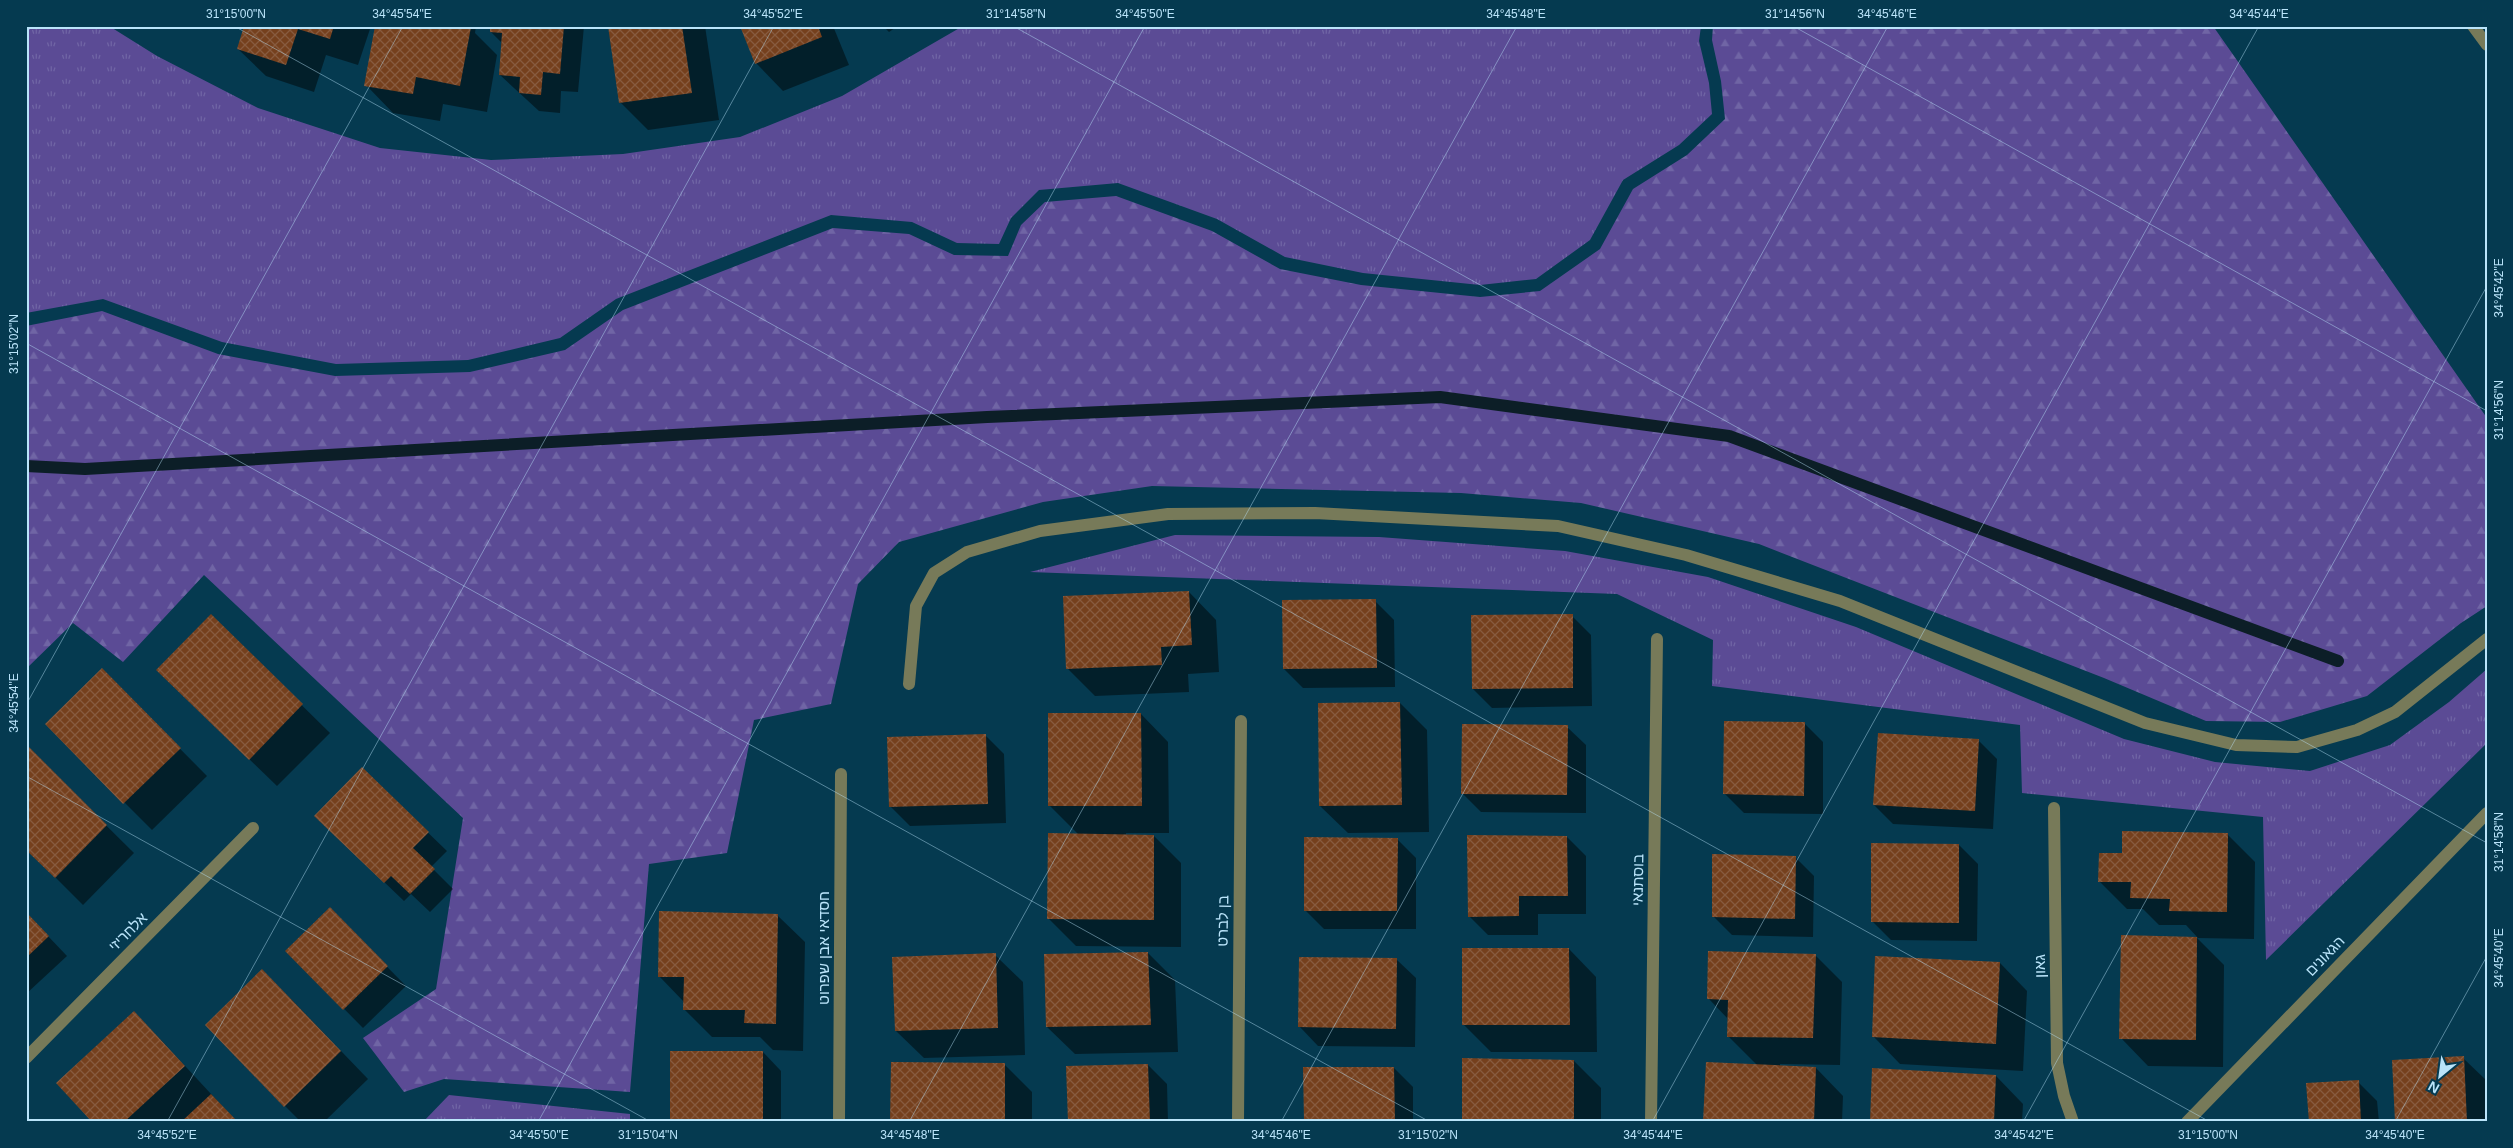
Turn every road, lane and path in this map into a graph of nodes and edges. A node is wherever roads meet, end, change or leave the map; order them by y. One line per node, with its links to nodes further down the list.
1 (2473, 26): 2 (street)
2 (2487, 45)
3 (1657, 639): 14 (street, בוסתנאי)
4 (2487, 639): 5 (street)
5 (909, 684)
6 (1241, 721): 13 (street, בן לברט)
7 (841, 774): 12 (street, חסדאי אבן שפרוט)
8 (2054, 808): 15 (street, גאון)
9 (2487, 813): 16 (street, הגאונים)
10 (254, 828): 11 (street, אלחריזי)
11 (26, 1058)
12 (839, 1122)
13 (1238, 1122)
14 (1651, 1122)
15 (2074, 1122)
16 (2187, 1122)

